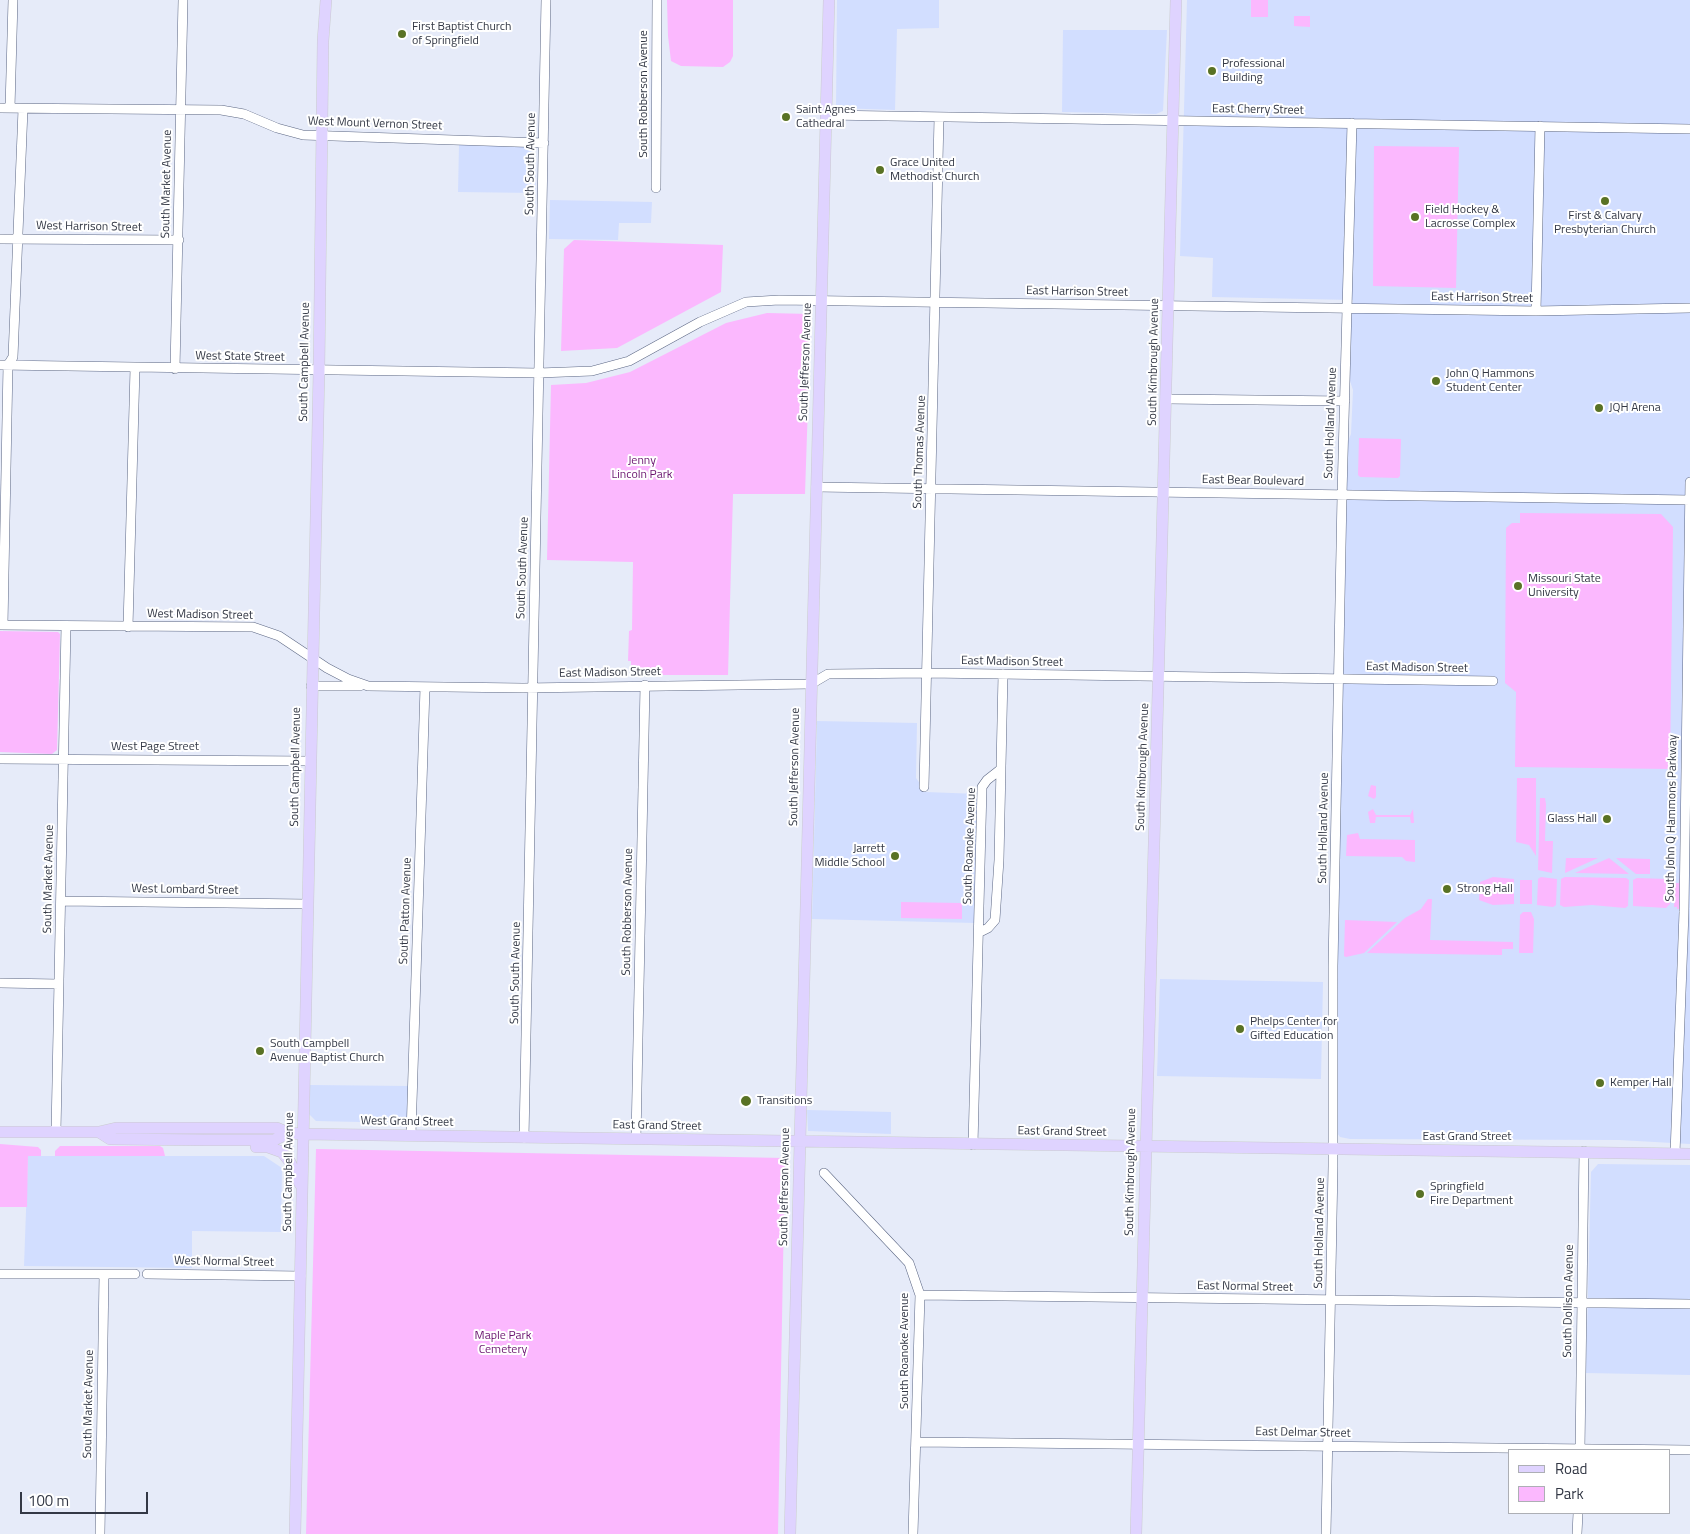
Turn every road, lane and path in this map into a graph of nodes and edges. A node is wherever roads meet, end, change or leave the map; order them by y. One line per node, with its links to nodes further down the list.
1 (13, 0): 9 (street)
2 (183, 0): 11 (street, South Market Avenue)
3 (326, 0): 18 (main road, South Campbell Avenue)
4 (546, 0): 19 (street, South South Avenue)
5 (657, 0): 20 (street, South Robberson Avenue)
6 (829, 0): 12 (main road, South Jefferson Avenue)
7 (1176, 0): 14 (main road, South Kimbrough Avenue)
8 (0, 108): 9 (street, West Mount Vernon Street)
9 (10, 108): 10 (street, West Mount Vernon Street)
10 (23, 109): 11 (street, West Mount Vernon Street); 22 (street)
11 (181, 109): 18 (street, West Mount Vernon Street); 23 (street, South Market Avenue)
12 (826, 115): 13 (street, East Cherry Street); 24 (main road, South Jefferson Avenue)
13 (939, 117): 14 (street, East Cherry Street); 25 (street, South Thomas Avenue)
14 (1174, 121): 15 (street, East Cherry Street); 26 (main road, South Kimbrough Avenue)
15 (1352, 123): 16 (street, East Cherry Street); 27 (street, South Holland Avenue)
16 (1540, 126): 17 (street, East Cherry Street); 29 (street)
17 (1690, 129)
18 (322, 136): 19 (street, West Mount Vernon Street); 33 (main road, South Campbell Avenue)
19 (544, 143): 34 (street, South South Avenue)
20 (656, 188)
21 (0, 239): 22 (street, West Harrison Street)
22 (18, 239): 23 (street, West Harrison Street); 30 (street)
23 (179, 240): 32 (street, South Market Avenue)
24 (822, 300): 25 (street, East Harrison Street); 34 (street, East Harrison Street); 38 (main road, South Jefferson Avenue)
25 (937, 302): 26 (street, East Harrison Street); 39 (street, South Thomas Avenue)
26 (1169, 306): 27 (street, East Harrison Street); 35 (main road, South Kimbrough Avenue)
27 (1347, 308): 29 (street, East Harrison Street); 36 (street, South Holland Avenue)
28 (1690, 308): 29 (street, East Harrison Street)
29 (1536, 311)
30 (4, 365): 31 (street, West State Street); 43 (street)
31 (134, 368): 32 (street, West State Street); 45 (street)
32 (175, 369): 33 (street, West State Street)
33 (319, 370): 34 (street, West State Street); 47 (main road, South Campbell Avenue)
34 (539, 373): 57 (street, South South Avenue)
35 (1167, 399): 36 (street); 40 (main road, South Kimbrough Avenue)
36 (1345, 401): 41 (street, South Holland Avenue)
37 (1690, 482): 42 (street, South John Q Hammons Parkway)
38 (816, 487): 39 (street, East Bear Boulevard); 53 (main road, South Jefferson Avenue)
39 (932, 489): 40 (street, East Bear Boulevard); 48 (street, South Thomas Avenue)
40 (1164, 492): 41 (street, East Bear Boulevard); 50 (main road, South Kimbrough Avenue)
41 (1342, 495): 42 (street, East Bear Boulevard); 51 (street, South Holland Avenue)
42 (1690, 500): 46 (street, South John Q Hammons Parkway)
43 (1, 626): 44 (street, West Madison Street)
44 (66, 626): 45 (street, West Madison Street); 60 (street, South Market Avenue)
45 (128, 627): 47 (street, West Madison Street)
46 (1689, 642): 83 (street, South John Q Hammons Parkway)
47 (312, 656): 55 (main road, South Campbell Avenue); 56 (street, West Madison Street)
48 (927, 673): 49 (street, East Madison Street); 53 (street, East Madison Street); 63 (street, South Thomas Avenue)
49 (1003, 674): 50 (street, East Madison Street); 62 (street)
50 (1160, 677): 51 (street, East Madison Street); 80 (main road, South Kimbrough Avenue)
51 (1340, 679): 52 (street, East Madison Street); 81 (street, South Holland Avenue)
52 (1493, 681)
53 (811, 684): 54 (street, East Madison Street); 78 (main road, South Jefferson Avenue)
54 (645, 685): 57 (street, East Madison Street); 76 (street, South Robberson Avenue)
55 (312, 686): 56 (street); 61 (main road, South Campbell Avenue)
56 (368, 686): 58 (street, West Madison Street)
57 (534, 686): 58 (street, West Madison Street); 75 (street, South South Avenue)
58 (425, 687): 74 (street, South Patton Avenue)
59 (0, 759): 60 (street, West Page Street)
60 (64, 759): 61 (street, West Page Street); 64 (street, South Market Avenue)
61 (310, 761): 65 (main road, South Campbell Avenue)
62 (1001, 770): 66 (street); 66 (street, South Roanoke Avenue)
63 (924, 787)
64 (62, 901): 65 (street, West Lombard Street); 68 (street, South Market Avenue)
65 (308, 904): 73 (main road, South Campbell Avenue)
66 (980, 932): 79 (street, South Roanoke Avenue)
67 (0, 983): 68 (street)
68 (59, 984): 70 (street, South Market Avenue)
69 (0, 1132): 70 (main road, West Grand Street)
70 (56, 1132): 71 (main road, West Grand Street)
71 (99, 1132): 72 (main road, West Grand Street); 77 (main road, West Grand Street)
72 (289, 1133): 73 (main road, West Grand Street); 77 (main road, West Grand Street)
73 (303, 1134): 74 (main road, West Grand Street); 86 (main road, South Campbell Avenue)
74 (411, 1135): 75 (main road, West Grand Street)
75 (524, 1138): 76 (main road, East Grand Street)
76 (636, 1139): 78 (main road, East Grand Street)
77 (223, 1140): 86 (main road)
78 (800, 1142): 79 (main road, East Grand Street); 106 (main road, South Jefferson Avenue)
79 (973, 1145): 80 (main road, East Grand Street)
80 (1146, 1147): 81 (main road, East Grand Street); 93 (main road, South Kimbrough Avenue)
81 (1334, 1149): 82 (main road, East Grand Street); 94 (street, South Holland Avenue)
82 (1584, 1151): 83 (main road, East Grand Street); 95 (street, South Dollison Avenue)
83 (1675, 1154): 84 (main road, East Grand Street)
84 (1690, 1154)
85 (824, 1173): 92 (street, South Roanoke Avenue)
86 (302, 1188): 91 (main road, South Campbell Avenue)
87 (0, 1274): 88 (street)
88 (104, 1274): 89 (street); 104 (street, South Market Avenue)
89 (135, 1274)
90 (147, 1274): 91 (street, West Normal Street)
91 (301, 1276): 105 (main road, South Campbell Avenue)
92 (920, 1295): 93 (street, East Normal Street); 97 (street, South Roanoke Avenue)
93 (1142, 1298): 94 (street, East Normal Street); 98 (main road, South Kimbrough Avenue)
94 (1331, 1300): 95 (street, East Normal Street); 99 (street, South Holland Avenue)
95 (1582, 1302): 96 (street, East Normal Street); 100 (street, South Dollison Avenue)
96 (1690, 1304)
97 (916, 1442): 98 (street, East Delmar Street); 107 (street, South Roanoke Avenue)
98 (1139, 1444): 99 (street, East Delmar Street); 108 (main road, South Kimbrough Avenue)
99 (1328, 1446): 100 (street, East Delmar Street); 109 (street, South Holland Avenue)
100 (1580, 1449)
101 (1670, 1450): 102 (street, East Delmar Street)
102 (1690, 1450)
103 (1578, 1514): 110 (street)
104 (100, 1534)
105 (295, 1534)
106 (790, 1534)
107 (913, 1534)
108 (1136, 1534)
109 (1326, 1534)
110 (1577, 1534)

